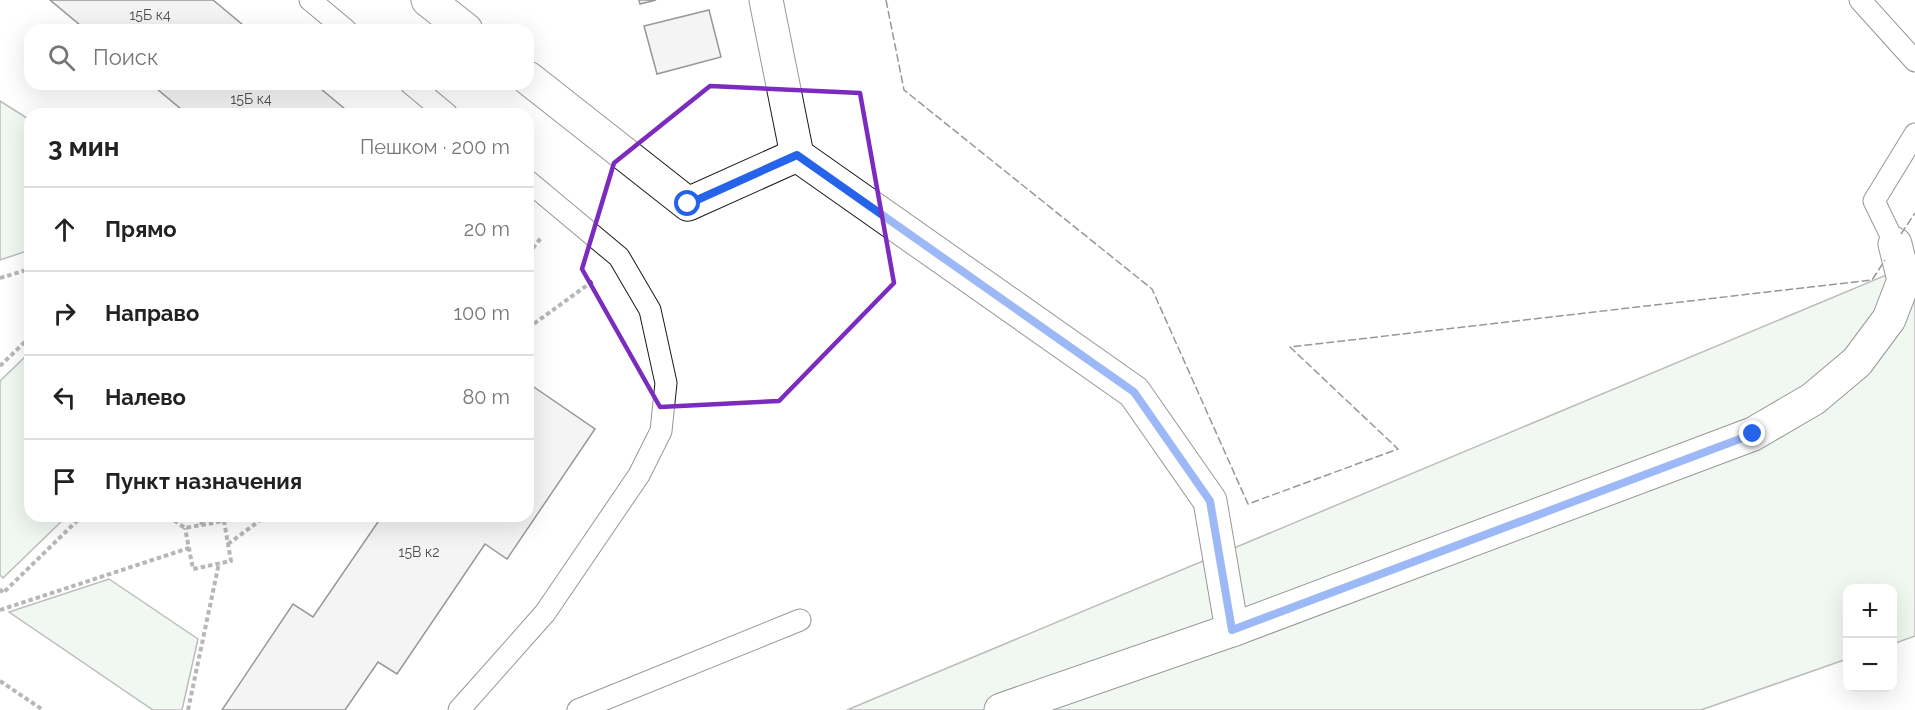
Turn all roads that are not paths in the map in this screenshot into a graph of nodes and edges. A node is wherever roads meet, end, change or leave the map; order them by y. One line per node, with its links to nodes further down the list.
1 (310, 0): 5 (lane)
2 (428, 0): 6 (street)
3 (766, 0): 12 (street)
4 (1860, 0): 7 (lane)
5 (339, 24)
6 (458, 24)
7 (1915, 61)
8 (534, 83): 12 (street)
9 (418, 90): 10 (lane)
10 (440, 108)
11 (1915, 134): 14 (lane)
12 (797, 155): 16 (street)
13 (534, 186): 17 (lane)
14 (1895, 244): 16 (street)
15 (800, 620): 18 (lane)
16 (1232, 630): 19 (street)
17 (459, 710)
18 (578, 710)
19 (1001, 710)

